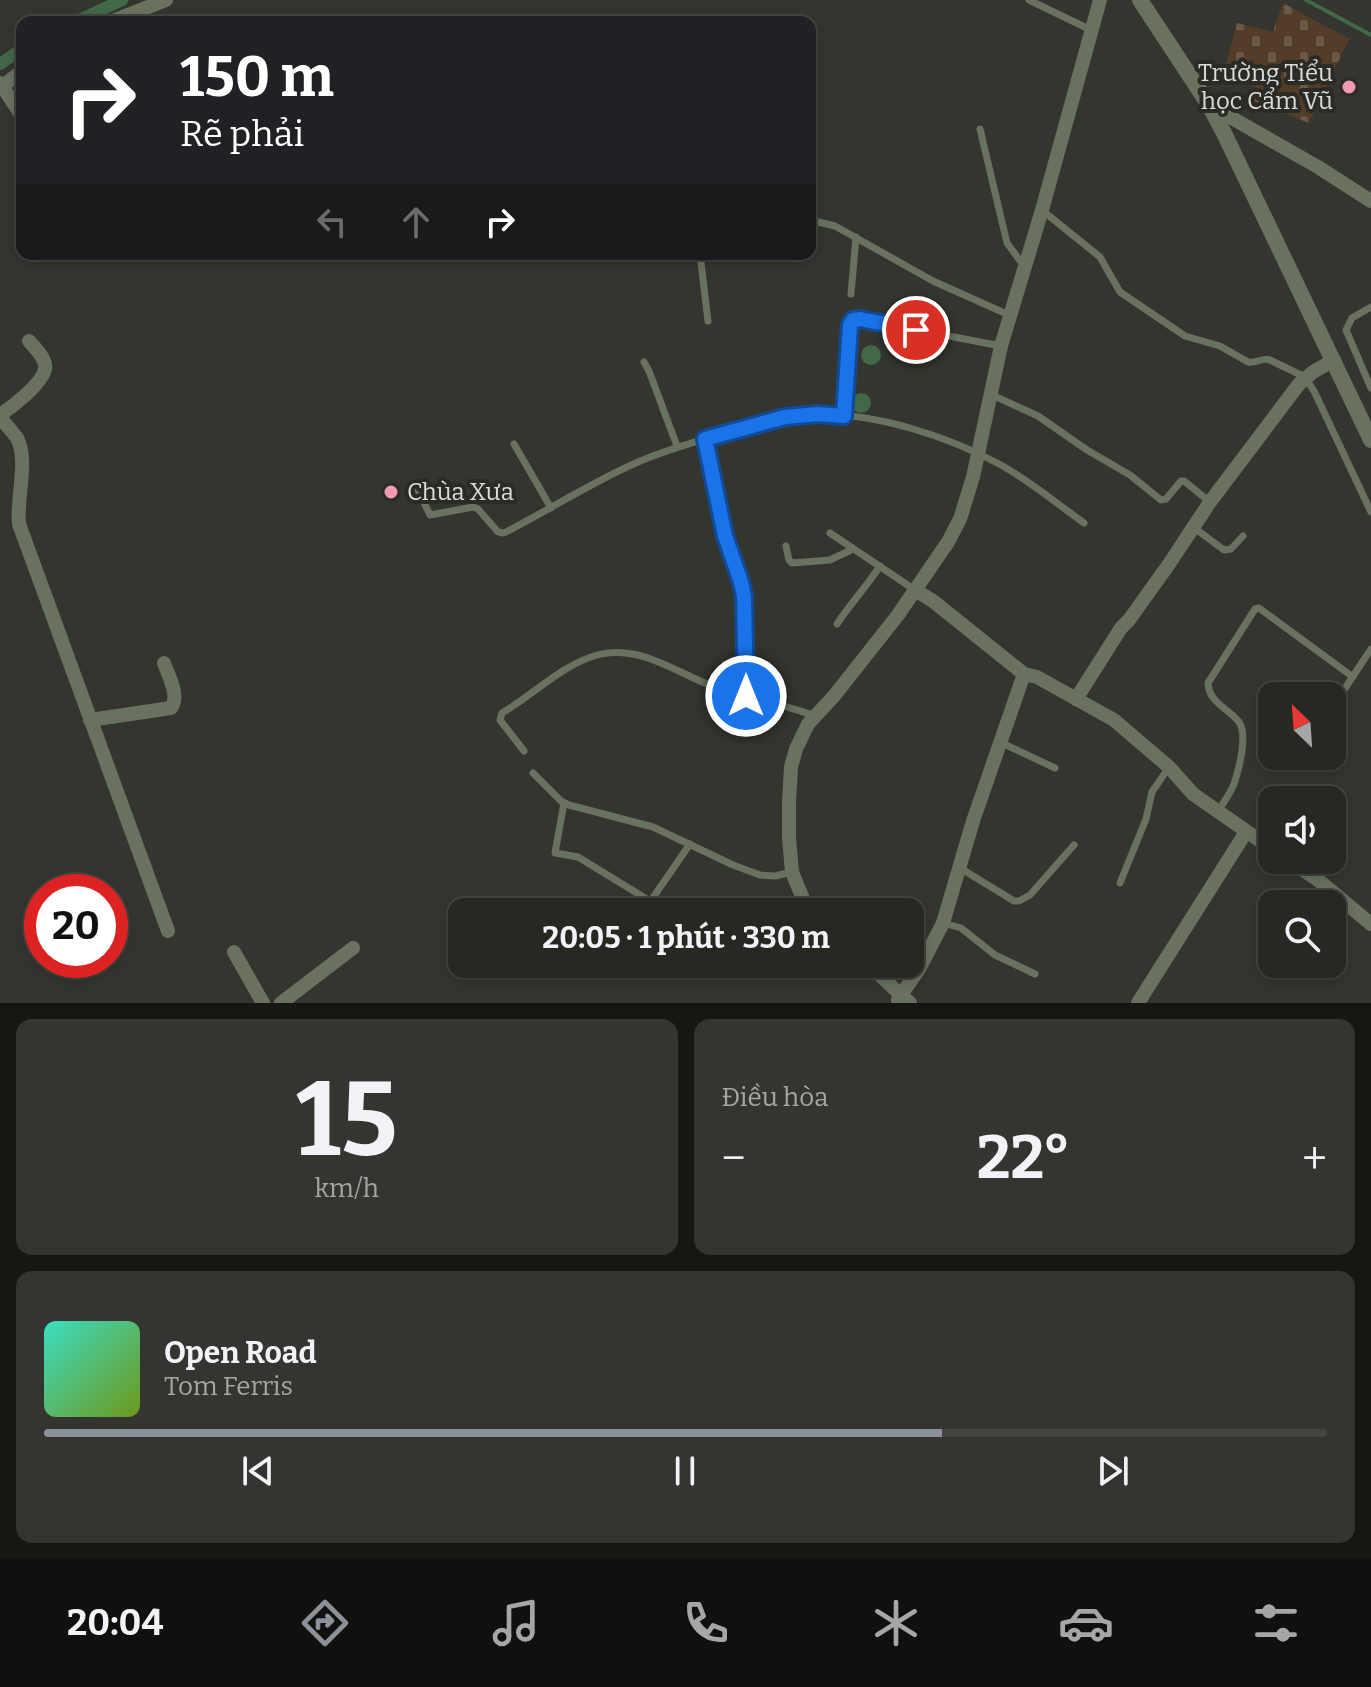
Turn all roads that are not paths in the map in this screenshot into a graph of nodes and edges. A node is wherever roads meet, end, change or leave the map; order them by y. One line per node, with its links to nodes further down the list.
1 (166, 0): 5 (street)
2 (1029, 0): 6 (lane)
3 (1100, 0): 6 (street)
4 (1140, 0): 8 (street)
5 (125, 16)
6 (1091, 30): 12 (street)
7 (1, 86): 9 (street)
8 (1209, 105): 11 (street); 24 (street)
9 (16, 107)
10 (980, 129): 16 (lane)
11 (1371, 201)
12 (1042, 210): 16 (street); 25 (lane)
13 (816, 221): 14 (lane)
14 (856, 237): 17 (lane); 19 (lane)
15 (701, 260): 20 (lane)
16 (1024, 267): 19 (street)
17 (851, 294)
18 (1371, 307): 26 (lane)
19 (1011, 315): 22 (street)
20 (708, 321)
21 (29, 341): 28 (street)
22 (1001, 346): 27 (street); 29 (lane)
23 (644, 362): 33 (lane)
24 (1331, 362): 25 (street); 31 (street)
25 (1309, 374): 36 (street); 38 (lane)
26 (1371, 388)
27 (990, 394): 34 (street); 36 (lane)
28 (0, 416): 56 (street)
29 (844, 416): 30 (lane); 34 (lane)
30 (705, 439): 33 (lane); 53 (lane)
31 (1371, 440)
32 (514, 444): 37 (lane)
33 (677, 446): 37 (lane)
34 (978, 455): 39 (lane); 46 (street)
35 (418, 490): 37 (lane)
36 (1210, 502): 40 (street)
37 (551, 508)
38 (1371, 512)
39 (1084, 523)
40 (1193, 527): 42 (lane); 54 (street)
41 (830, 533): 44 (lane)
42 (1243, 536)
43 (786, 546): 44 (lane)
44 (853, 549): 45 (lane)
45 (880, 566): 46 (lane); 47 (lane)
46 (915, 590): 50 (street); 55 (street)
47 (837, 624)
48 (1371, 649): 51 (lane)
49 (164, 663): 56 (street)
50 (1024, 674): 54 (street); 57 (street)
51 (1353, 677): 52 (lane); 63 (lane)
52 (1346, 687)
53 (746, 696): 55 (lane); 58 (lane)
54 (1076, 699): 59 (street)
55 (815, 716): 69 (street)
56 (90, 720): 77 (street)
57 (1000, 742): 60 (lane); 68 (street)
58 (524, 751)
59 (1169, 767): 63 (street); 71 (lane)
60 (1055, 768)
61 (533, 773): 62 (lane)
62 (564, 803): 66 (lane); 72 (lane)
63 (1218, 812): 64 (street)
64 (1246, 832): 65 (street); 85 (street)
65 (1258, 840)
66 (690, 844): 69 (lane); 73 (lane)
67 (1074, 845): 68 (lane)
68 (960, 868): 75 (street)
69 (792, 872): 74 (street)
70 (1309, 874): 76 (street)
71 (1120, 883)
72 (645, 898)
73 (652, 898)
74 (803, 898)
75 (943, 923): 80 (lane); 82 (street)
76 (1371, 924)
77 (168, 931)
78 (353, 948): 84 (street)
79 (234, 952): 83 (street)
80 (1035, 974)
81 (882, 978): 82 (street)
82 (903, 1000)
83 (263, 1003)
84 (281, 1003)
85 (1138, 1003)

